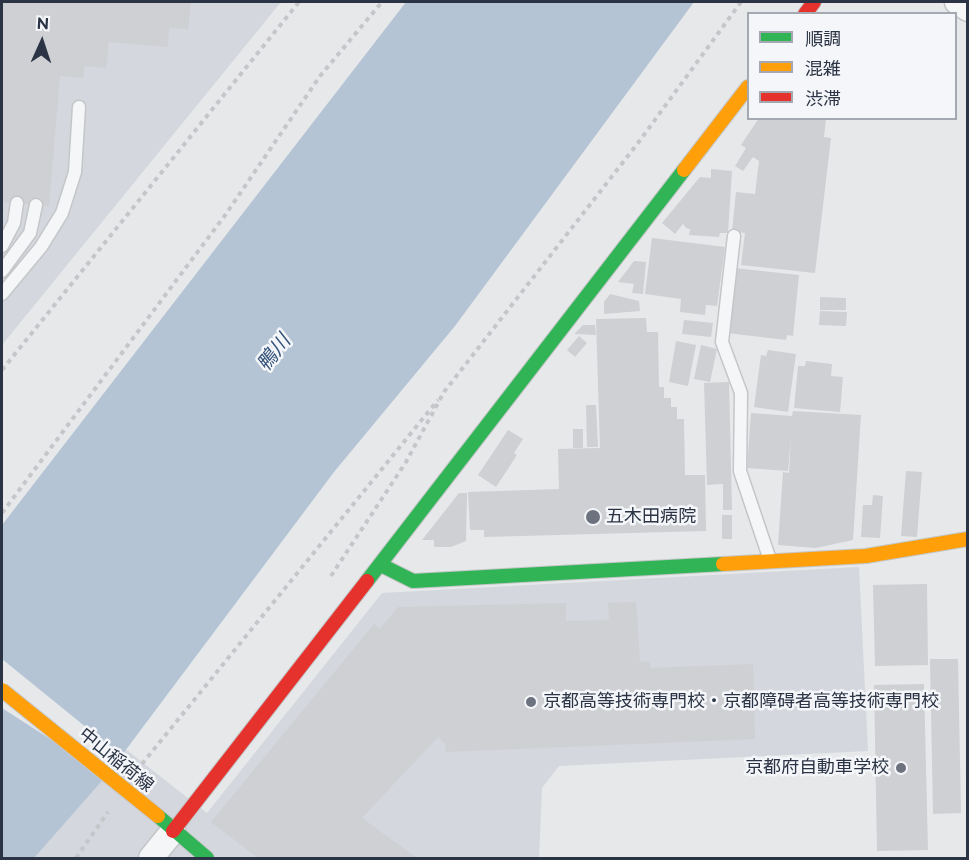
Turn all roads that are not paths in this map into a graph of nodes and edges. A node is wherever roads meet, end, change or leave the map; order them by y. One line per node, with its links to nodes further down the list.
1 (957, 2): 2 (street)
2 (968, 9)
3 (747, 88): 13 (street)
4 (79, 107): 10 (lane)
5 (17, 203): 8 (lane)
6 (36, 205): 9 (lane)
7 (734, 236): 12 (lane)
8 (2, 246)
9 (2, 271)
10 (2, 294)
11 (968, 539): 12 (street)
12 (770, 561): 13 (street)
13 (381, 565): 15 (street)
14 (2, 690): 15 (street, 中山稲荷線, bridge)
15 (166, 824): 16 (street); 17 (street, 中山稲荷線)
16 (151, 858)
17 (207, 858)

